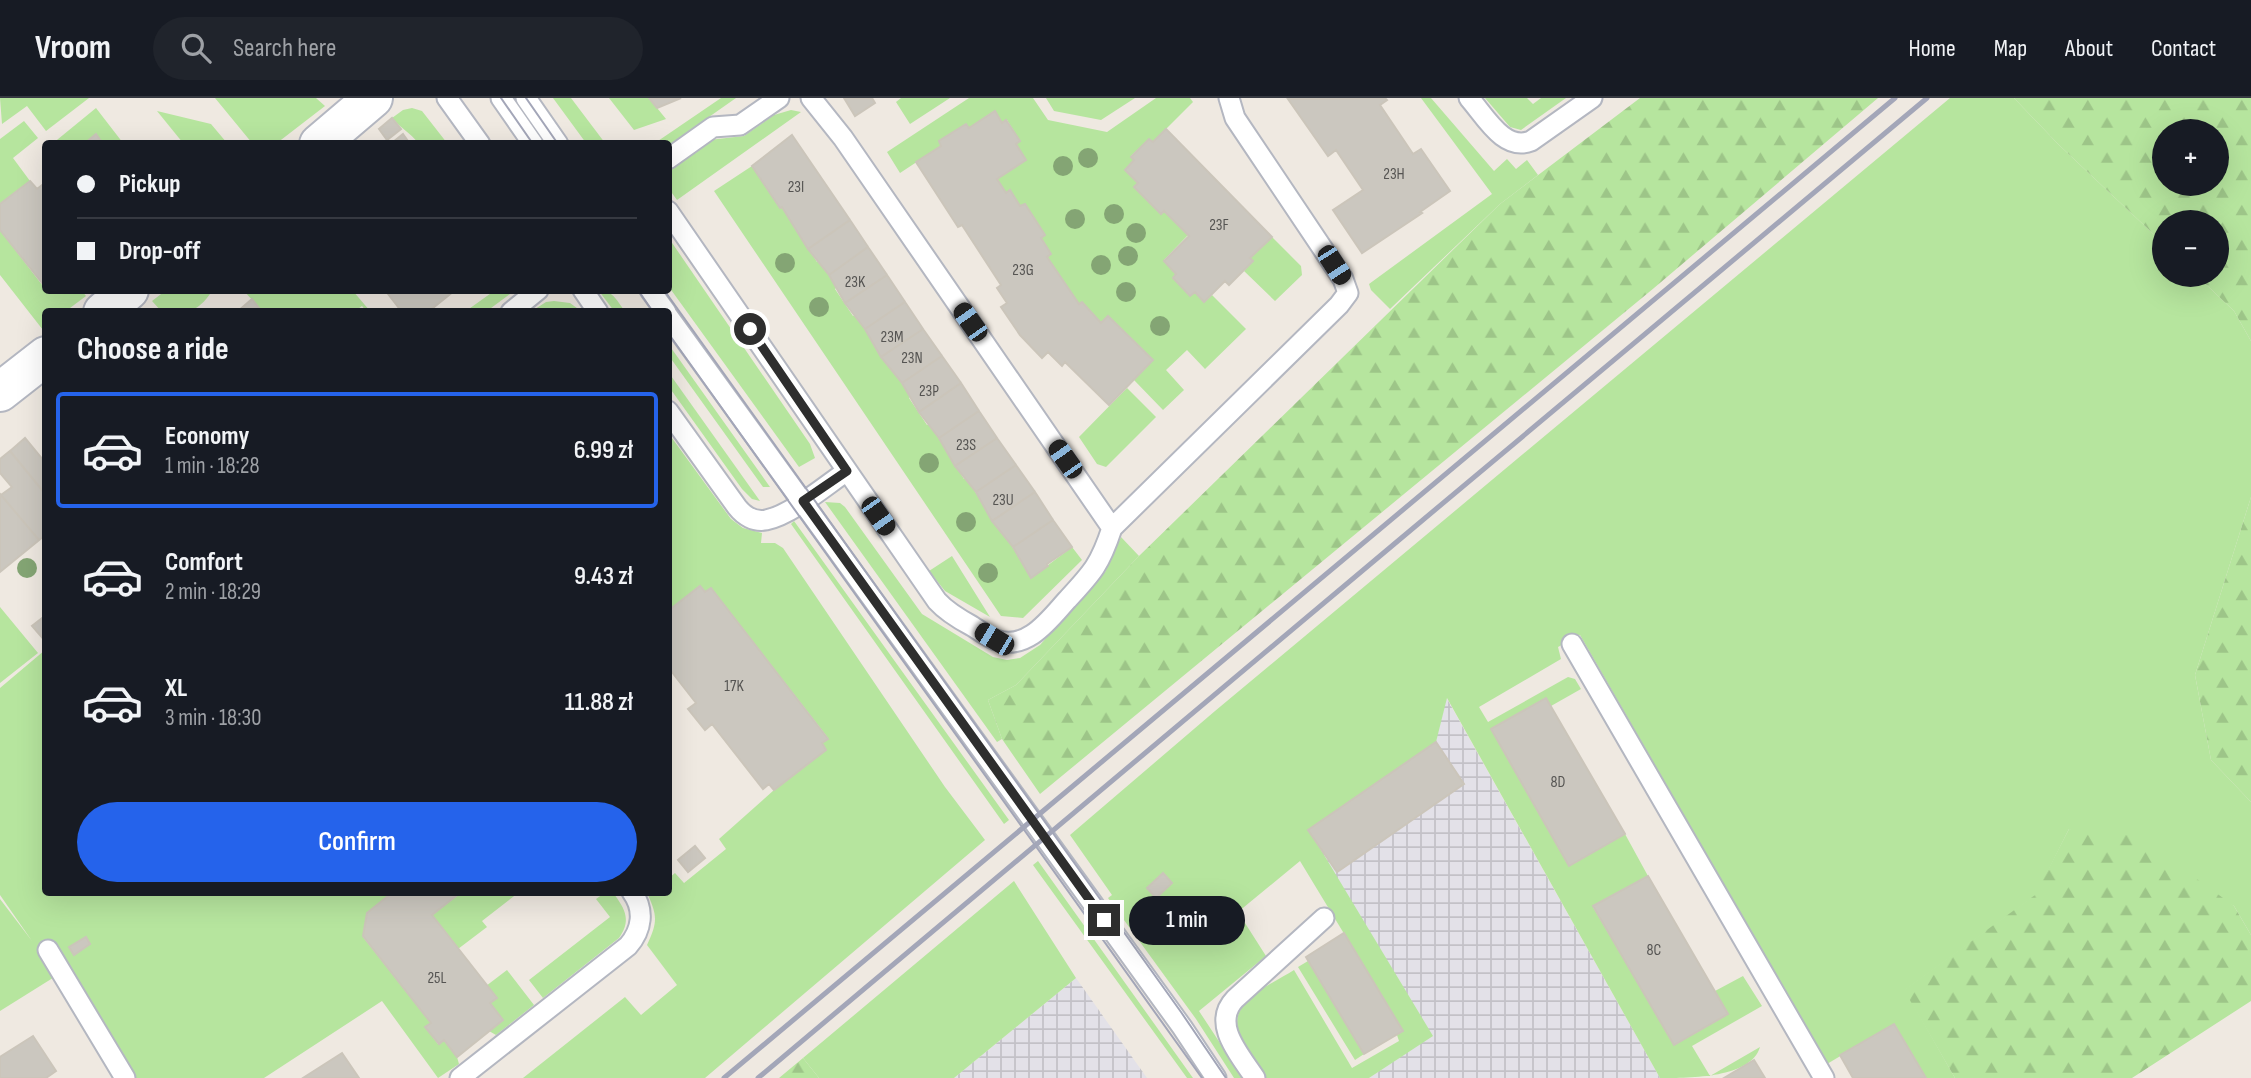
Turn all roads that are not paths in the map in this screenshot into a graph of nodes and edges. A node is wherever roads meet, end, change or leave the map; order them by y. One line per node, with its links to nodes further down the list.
1 (373, 98): 10 (street)
2 (447, 98): 11 (lane)
3 (501, 98): 12 (lane)
4 (526, 98): 13 (lane)
5 (779, 98): 14 (lane)
6 (811, 98): 26 (lane)
7 (1229, 98): 26 (lane)
8 (1469, 98): 9 (lane)
9 (1592, 98)
10 (324, 140)
11 (477, 140)
12 (530, 140)
13 (555, 140)
14 (672, 156)
15 (672, 217): 24 (lane)
16 (125, 294): 18 (street)
17 (533, 294): 19 (lane)
18 (108, 308)
19 (516, 308)
20 (672, 321): 25 (lane)
21 (42, 359): 22 (street)
22 (0, 392)
23 (672, 416): 25 (lane)
24 (847, 471): 25 (lane); 26 (lane)
25 (803, 501): 33 (lane)
26 (1112, 528)
27 (1572, 644): 35 (lane)
28 (634, 896): 32 (lane)
29 (1324, 918): 34 (lane)
30 (48, 950): 31 (lane)
31 (125, 1078)
32 (460, 1078)
33 (1216, 1078)
34 (1255, 1078)
35 (1824, 1078)

